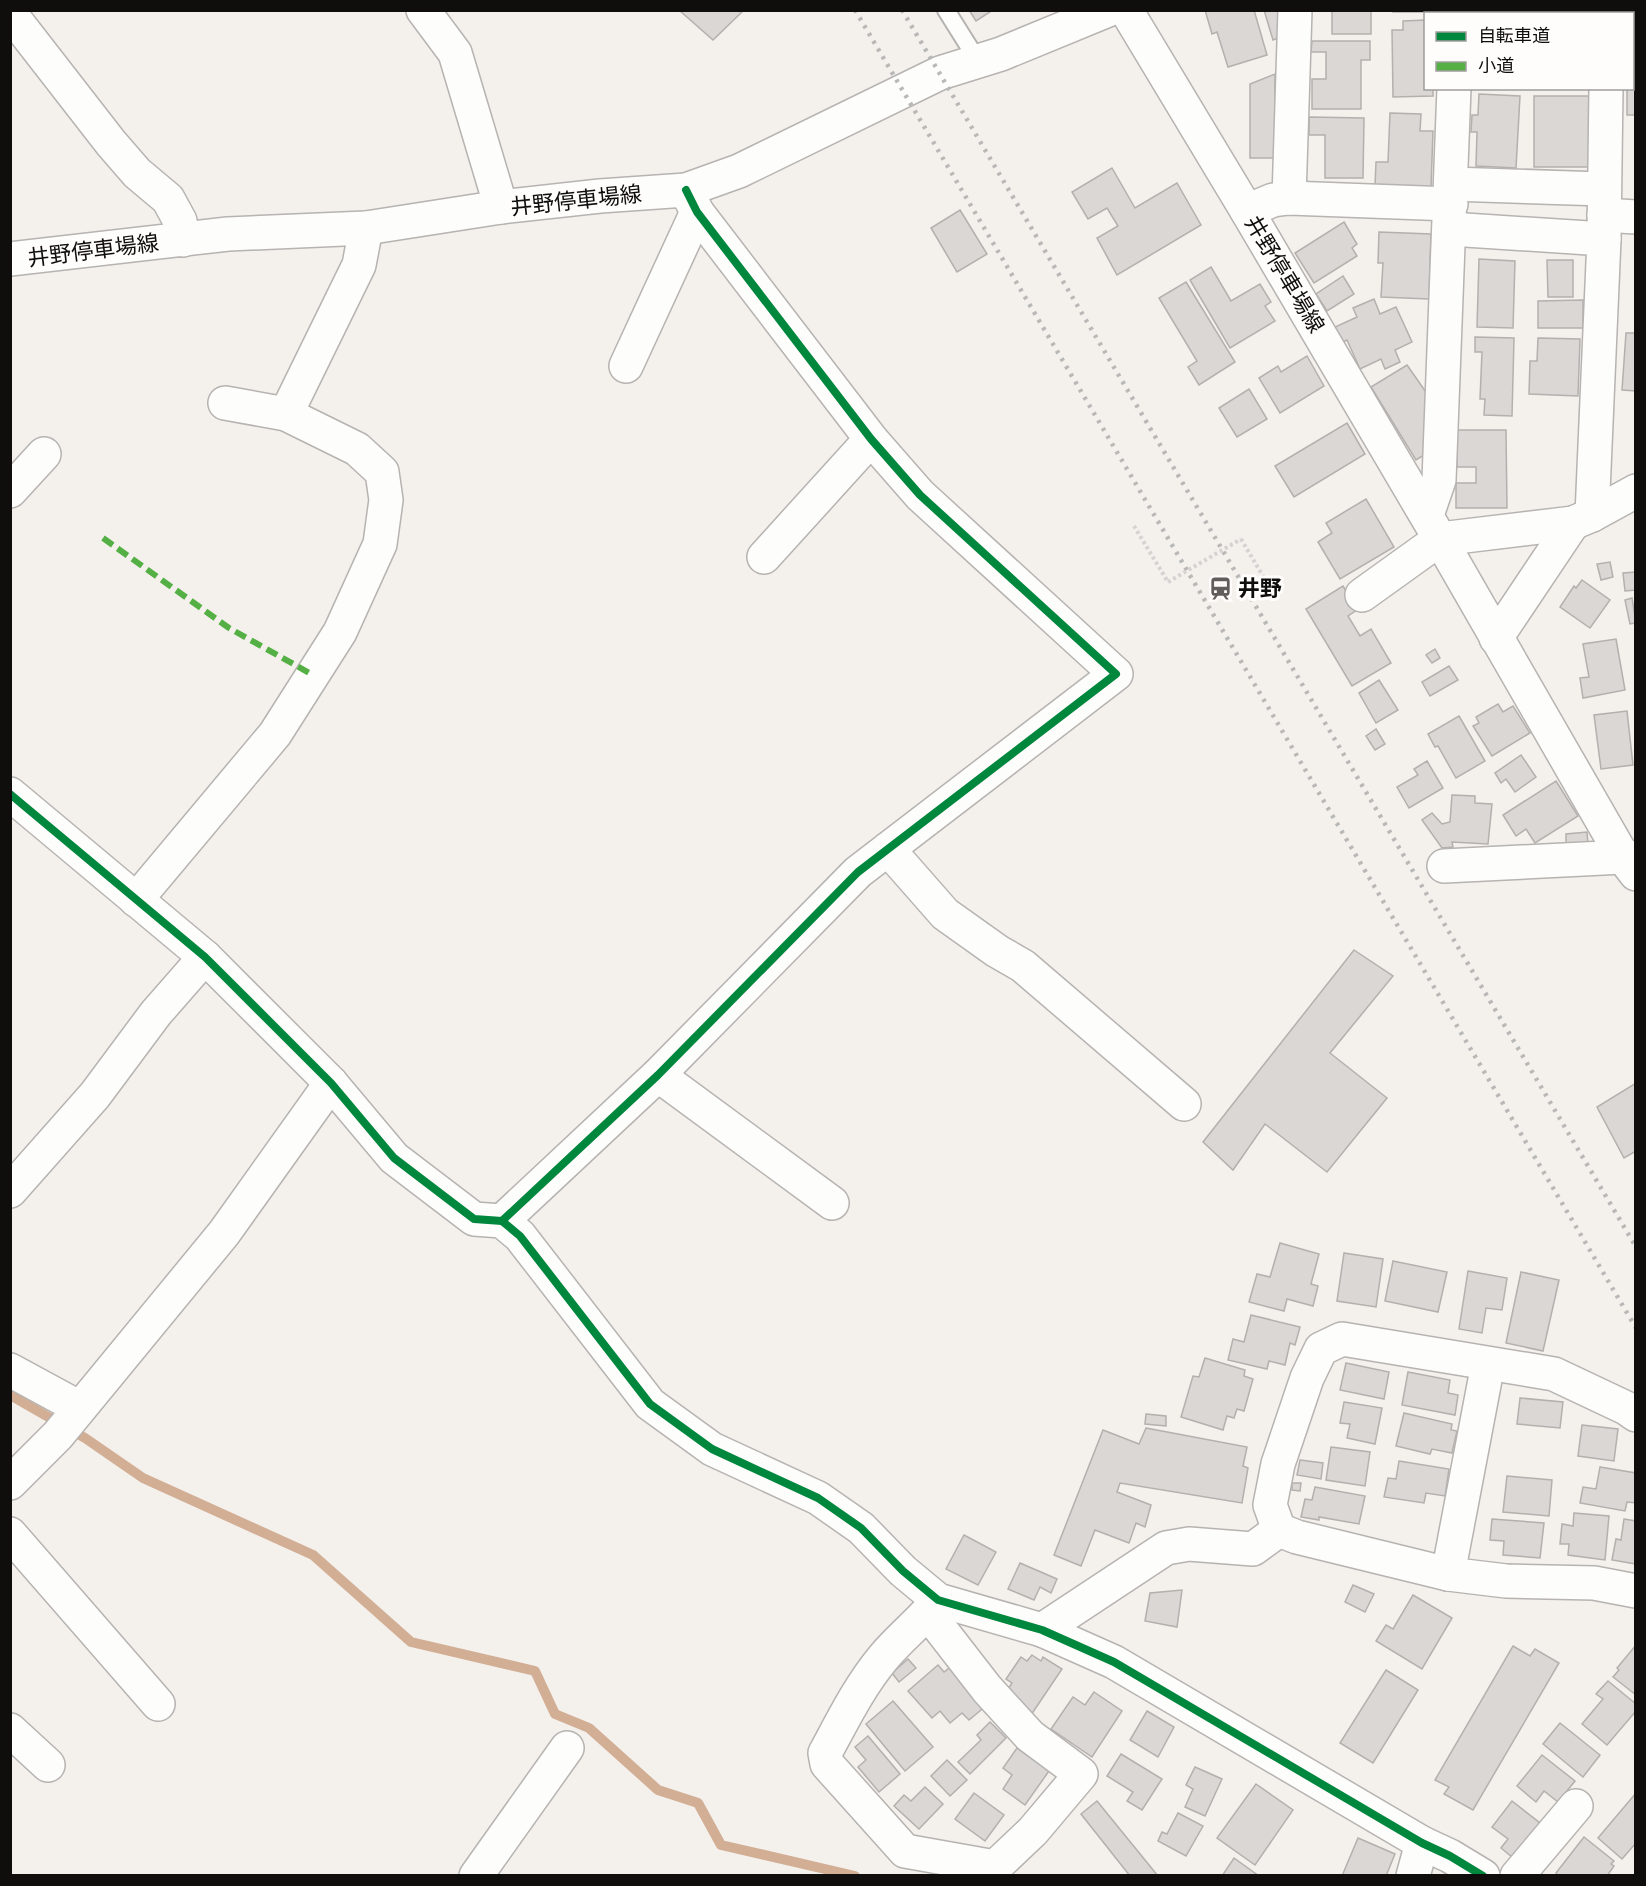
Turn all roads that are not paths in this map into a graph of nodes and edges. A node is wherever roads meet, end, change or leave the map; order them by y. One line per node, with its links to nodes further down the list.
1 (423, 10): 13 (street)
2 (946, 10): 7 (lane)
3 (1108, 10): 7 (street, 井野停車場線)
4 (1126, 10): 14 (street, 井野停車場線)
5 (1295, 10): 10 (street)
6 (10, 13): 17 (street)
7 (978, 61): 11 (street, 井野停車場線)
8 (1454, 90): 12 (street)
9 (1606, 90): 15 (street)
10 (1289, 198): 12 (street); 14 (street)
11 (691, 201): 13 (street, 井野停車場線); 19 (street); 22 (street)
12 (1451, 206): 15 (street); 15 (street); 27 (street)
13 (501, 207): 16 (street, 井野停車場線)
14 (1248, 211): 27 (street, 井野停車場線)
15 (1611, 215): 26 (street)
16 (366, 228): 17 (street, 井野停車場線); 21 (street)
17 (183, 240): 18 (street, 井野停車場線)
18 (10, 259)
19 (626, 366)
20 (225, 403): 21 (street)
21 (286, 414): 35 (street)
22 (871, 439): 28 (street); 32 (street)
23 (44, 454): 24 (street)
24 (10, 491)
25 (1635, 491): 26 (street)
26 (1583, 519): 27 (street); 30 (street)
27 (1433, 527): 29 (street); 30 (street, 井野停車場線)
28 (764, 556)
29 (1362, 595)
30 (1496, 638): 33 (street, 井野停車場線)
31 (10, 794): 35 (street)
32 (888, 849): 37 (street); 39 (street)
33 (1631, 863): 34 (street)
34 (1444, 866)
35 (136, 900): 36 (street)
36 (205, 957): 38 (street); 40 (street)
37 (658, 1075): 41 (street); 42 (street)
38 (331, 1083): 42 (street); 45 (street)
39 (1184, 1104)
40 (10, 1191)
41 (832, 1203)
42 (502, 1221): 52 (street)
43 (1488, 1364): 46 (street); 48 (street); 50 (street)
44 (10, 1370): 45 (street)
45 (80, 1408): 47 (street)
46 (1635, 1415)
47 (10, 1484)
48 (1278, 1530): 50 (street); 53 (street)
49 (10, 1534): 54 (street)
50 (1449, 1574): 51 (street)
51 (1635, 1591)
52 (933, 1606): 53 (street); 60 (street); 60 (street)
53 (1042, 1630): 59 (street)
54 (158, 1704)
55 (10, 1730): 57 (street)
56 (567, 1748): 61 (street)
57 (48, 1765)
58 (1576, 1806): 64 (street)
59 (1422, 1843): 62 (street); 63 (street)
60 (994, 1870)
61 (476, 1875)
62 (1413, 1875)
63 (1483, 1875)
64 (1517, 1875)

